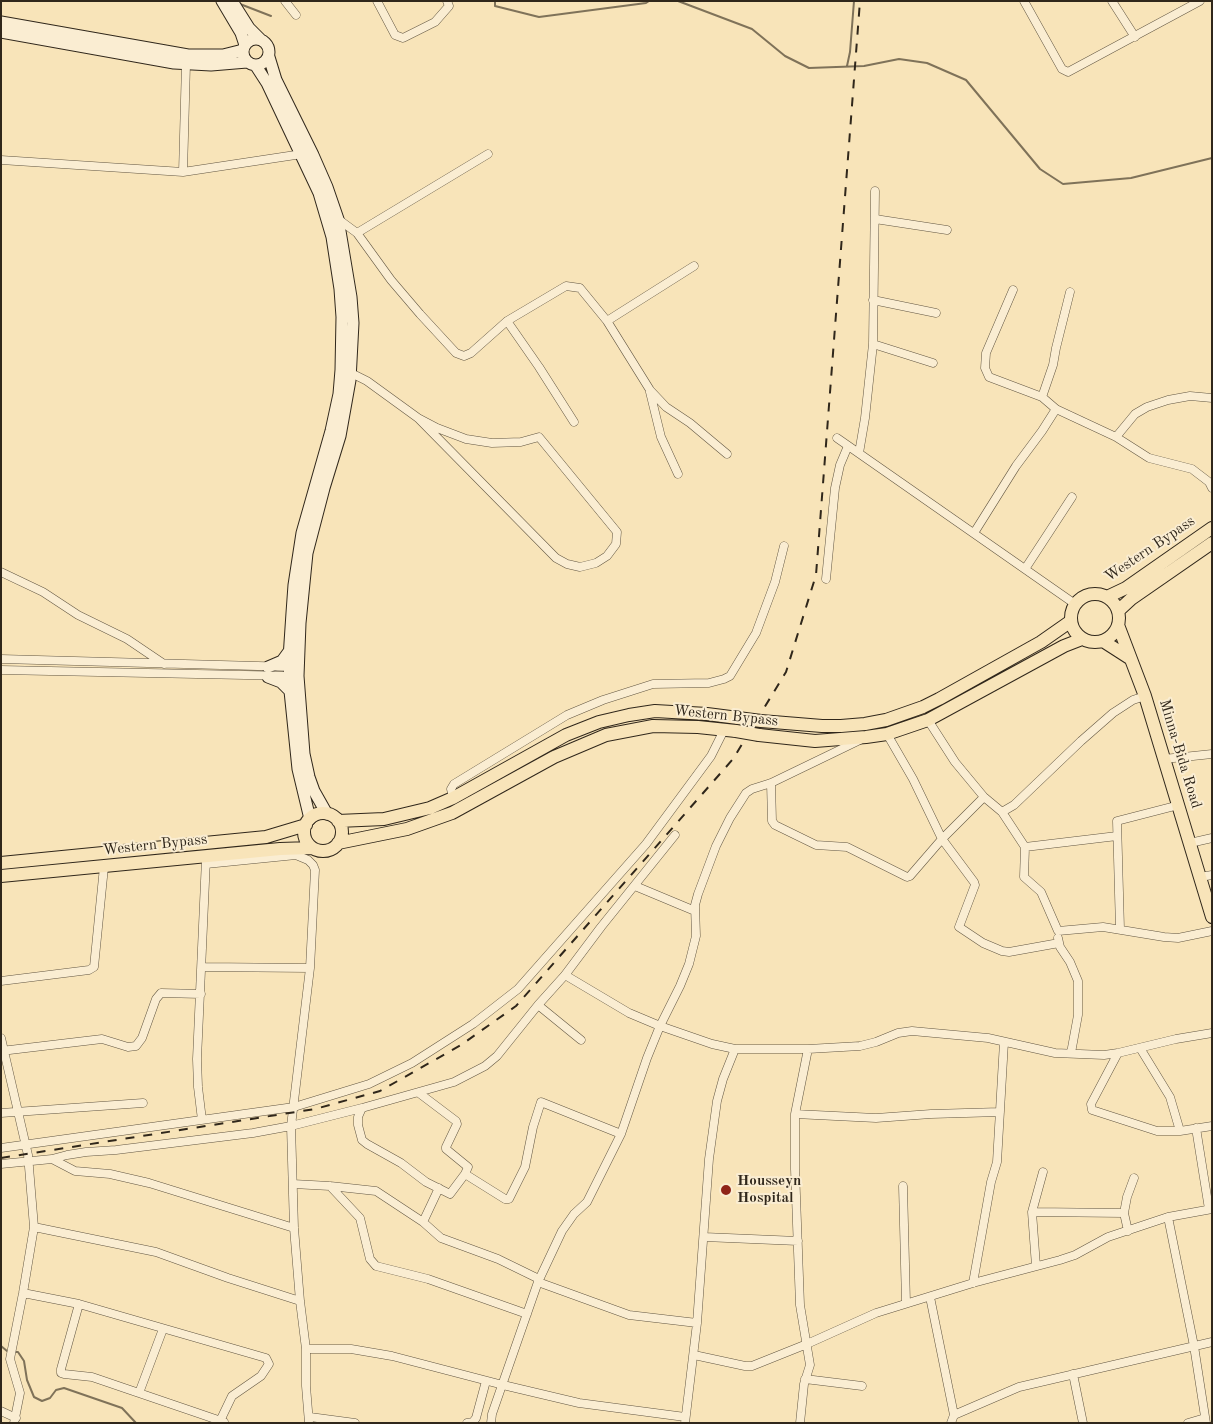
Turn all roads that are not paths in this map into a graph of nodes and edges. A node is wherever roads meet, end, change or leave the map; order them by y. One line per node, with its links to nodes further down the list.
1 (285, 1): 8 (street)
2 (376, 1): 3 (street)
3 (447, 1)
4 (1024, 1): 11 (street)
5 (1112, 1): 11 (street)
6 (1200, 1): 11 (street)
7 (228, 3): 12 (main road); 13 (main road)
8 (296, 15)
9 (1, 22): 13 (main road)
10 (1, 32): 15 (main road)
11 (1135, 37)
12 (260, 39): 13 (main road); 14 (main road)
13 (244, 47): 16 (main road)
14 (269, 57): 16 (main road); 22 (main road)
15 (186, 64): 16 (main road); 20 (street)
16 (252, 64): 17 (main road)
17 (302, 154): 20 (street); 64 (main road)
18 (488, 154): 25 (street)
19 (1, 160): 20 (street)
20 (183, 172)
21 (875, 191): 23 (street)
22 (338, 219): 25 (street); 35 (main road)
23 (875, 219): 24 (street); 29 (street)
24 (947, 230)
25 (358, 234): 32 (street)
26 (694, 266): 31 (street)
27 (1013, 290): 37 (street)
28 (1070, 292): 37 (street)
29 (873, 300): 30 (street); 33 (street)
30 (936, 313)
31 (606, 321): 32 (street); 36 (street)
32 (507, 322): 41 (street)
33 (873, 344): 34 (street); 45 (street)
34 (933, 363)
35 (351, 373): 40 (street); 70 (main road)
36 (650, 390): 46 (street); 47 (street)
37 (1042, 397): 39 (street)
38 (1212, 398): 42 (street)
39 (1056, 409): 42 (street); 51 (street)
40 (418, 418): 40 (street)
41 (574, 422)
42 (1116, 437): 48 (street)
43 (838, 438): 44 (street)
44 (848, 446): 45 (street); 56 (street)
45 (859, 453): 51 (street)
46 (727, 454)
47 (678, 474)
48 (1212, 488)
49 (1072, 497): 54 (street)
50 (1212, 528): 57 (main road, Western Bypass)
51 (974, 533): 54 (street)
52 (1212, 543): 59 (main road, Western Bypass)
53 (784, 546): 81 (street)
54 (1025, 569): 58 (street)
55 (1, 572): 67 (street)
56 (826, 579)
57 (1107, 597): 58 (main road); 59 (main road)
58 (1076, 604): 60 (main road)
59 (1118, 611): 61 (main road)
60 (1071, 621): 62 (main road); 81 (main road, Western Bypass, bridge)
61 (1118, 625): 63 (main road); 66 (main road, Minna-Bida Road)
62 (1082, 639): 63 (main road); 73 (main road, Western Bypass)
63 (1103, 641): 66 (main road)
64 (290, 650): 69 (main road); 70 (main road)
65 (1, 659): 67 (street)
66 (1131, 659): 72 (main road, Minna-Bida Road)
67 (164, 664): 69 (street)
68 (1, 670): 69 (street)
69 (268, 672): 70 (street); 71 (main road)
70 (294, 672): 71 (main road); 84 (main road)
71 (290, 691): 86 (main road)
72 (1145, 696): 78 (main road, Minna-Bida Road); 83 (street)
73 (928, 720): 75 (main road, Western Bypass); 80 (street)
74 (730, 730): 76 (main road, Western Bypass, bridge); 91 (main road, Western Bypass); 126 (street)
75 (887, 734): 76 (main road, Western Bypass); 90 (street)
76 (866, 738): 79 (street)
77 (1212, 754): 78 (street)
78 (1164, 758): 82 (main road, Minna-Bida Road)
79 (771, 783): 90 (street); 101 (street)
80 (984, 797): 83 (street); 90 (street)
81 (453, 798): 85 (main road, Western Bypass)
82 (1178, 805): 88 (street); 92 (main road, Minna-Bida Road)
83 (1002, 812): 93 (street)
84 (327, 814): 85 (main road); 86 (main road)
85 (338, 821): 91 (main road)
86 (308, 822): 94 (main road); 96 (main road, Western Bypass)
87 (675, 834): 100 (street)
88 (1117, 836): 93 (street); 103 (street)
89 (1212, 838): 92 (street)
90 (942, 839): 106 (street)
91 (338, 843): 94 (main road)
92 (1190, 843): 99 (main road, Minna-Bida Road)
93 (1025, 847): 105 (street)
94 (311, 848): 95 (main road, Western Bypass)
95 (206, 860): 97 (main road, Western Bypass); 107 (street); 108 (street)
96 (1, 863)
97 (104, 867): 98 (main road, Western Bypass); 110 (street)
98 (1, 876)
99 (1206, 876): 102 (main road, Minna-Bida Road)
100 (635, 886): 101 (street); 109 (street)
101 (695, 911): 113 (street)
102 (1212, 917)
103 (1120, 928): 104 (street); 105 (street)
104 (1212, 930)
105 (1058, 932): 106 (street)
106 (1059, 943): 123 (street)
107 (202, 967): 108 (street); 111 (street)
108 (310, 968): 126 (street)
109 (565, 975): 112 (street); 113 (street)
110 (1, 981)
111 (201, 994): 121 (street); 132 (street)
112 (538, 1005): 116 (street); 124 (street)
113 (660, 1026): 119 (street); 137 (street)
114 (1212, 1033): 118 (street)
115 (1, 1038): 121 (street)
116 (581, 1040)
117 (1004, 1042): 120 (street); 123 (street); 129 (street)
118 (1140, 1048): 122 (street); 136 (street)
119 (735, 1049): 120 (street); 158 (street)
120 (808, 1049): 131 (street)
121 (3, 1051): 128 (street)
122 (1118, 1053): 123 (street); 136 (street)
123 (1071, 1054)
124 (419, 1093): 127 (street); 144 (street)
125 (143, 1103): 128 (street)
126 (294, 1107): 132 (street); 133 (street)
127 (362, 1108): 133 (street); 149 (street)
128 (19, 1111): 130 (street); 138 (street)
129 (1000, 1112): 131 (street); 162 (street)
130 (1, 1113)
131 (795, 1114): 159 (street)
132 (202, 1120): 138 (street)
133 (291, 1126): 140 (street); 146 (street)
134 (1212, 1126): 135 (street)
135 (1196, 1128): 136 (street); 150 (street)
136 (1180, 1131)
137 (620, 1134): 144 (street); 161 (street)
138 (26, 1146): 139 (street); 141 (street)
139 (1, 1148)
140 (52, 1159): 141 (street); 156 (street)
141 (29, 1160): 142 (street); 155 (street)
142 (1, 1164)
143 (1043, 1172): 151 (street)
144 (465, 1174): 149 (street)
145 (1134, 1178): 152 (street)
146 (293, 1184): 147 (street); 156 (street)
147 (330, 1186): 154 (street); 168 (street)
148 (903, 1186): 166 (street)
149 (439, 1188): 154 (street)
150 (1210, 1209): 153 (street)
151 (1032, 1212): 152 (street); 160 (street)
152 (1124, 1213): 157 (street)
153 (1168, 1217): 157 (street); 173 (street)
154 (423, 1222): 161 (street)
155 (34, 1227): 163 (street); 165 (street)
156 (294, 1228): 165 (street)
157 (1128, 1231): 160 (street)
158 (704, 1237): 159 (street); 169 (street)
159 (798, 1241): 172 (street)
160 (1036, 1266): 162 (street)
161 (539, 1280): 168 (street); 169 (street)
162 (973, 1283): 164 (street)
163 (23, 1293): 167 (street); 176 (street)
164 (930, 1297): 166 (street); 184 (street)
165 (300, 1301): 174 (street)
166 (906, 1303): 172 (street)
167 (79, 1304): 170 (street); 182 (street)
168 (527, 1314): 180 (street)
169 (697, 1323): 175 (street)
170 (163, 1329): 182 (street); 189 (street)
171 (1212, 1342): 173 (street)
172 (807, 1344): 175 (street); 178 (street)
173 (1194, 1346): 177 (street); 188 (street)
174 (306, 1349): 179 (street); 186 (street)
175 (694, 1354): 187 (street)
176 (5, 1359): 185 (street)
177 (1073, 1374): 184 (street); 195 (street)
178 (805, 1379): 181 (street); 193 (street)
179 (486, 1380): 180 (street); 191 (street)
180 (504, 1385): 187 (street); 192 (street)
181 (862, 1386)
182 (138, 1393): 189 (street)
183 (1, 1411): 185 (street)
184 (954, 1415): 194 (street)
185 (15, 1420)
186 (309, 1420): 190 (street)
187 (685, 1420)
188 (1206, 1420): 196 (street)
189 (223, 1422)
190 (355, 1423)
191 (467, 1423)
192 (491, 1423)
193 (800, 1423)
194 (950, 1423)
195 (1083, 1423)
196 (1188, 1423)

